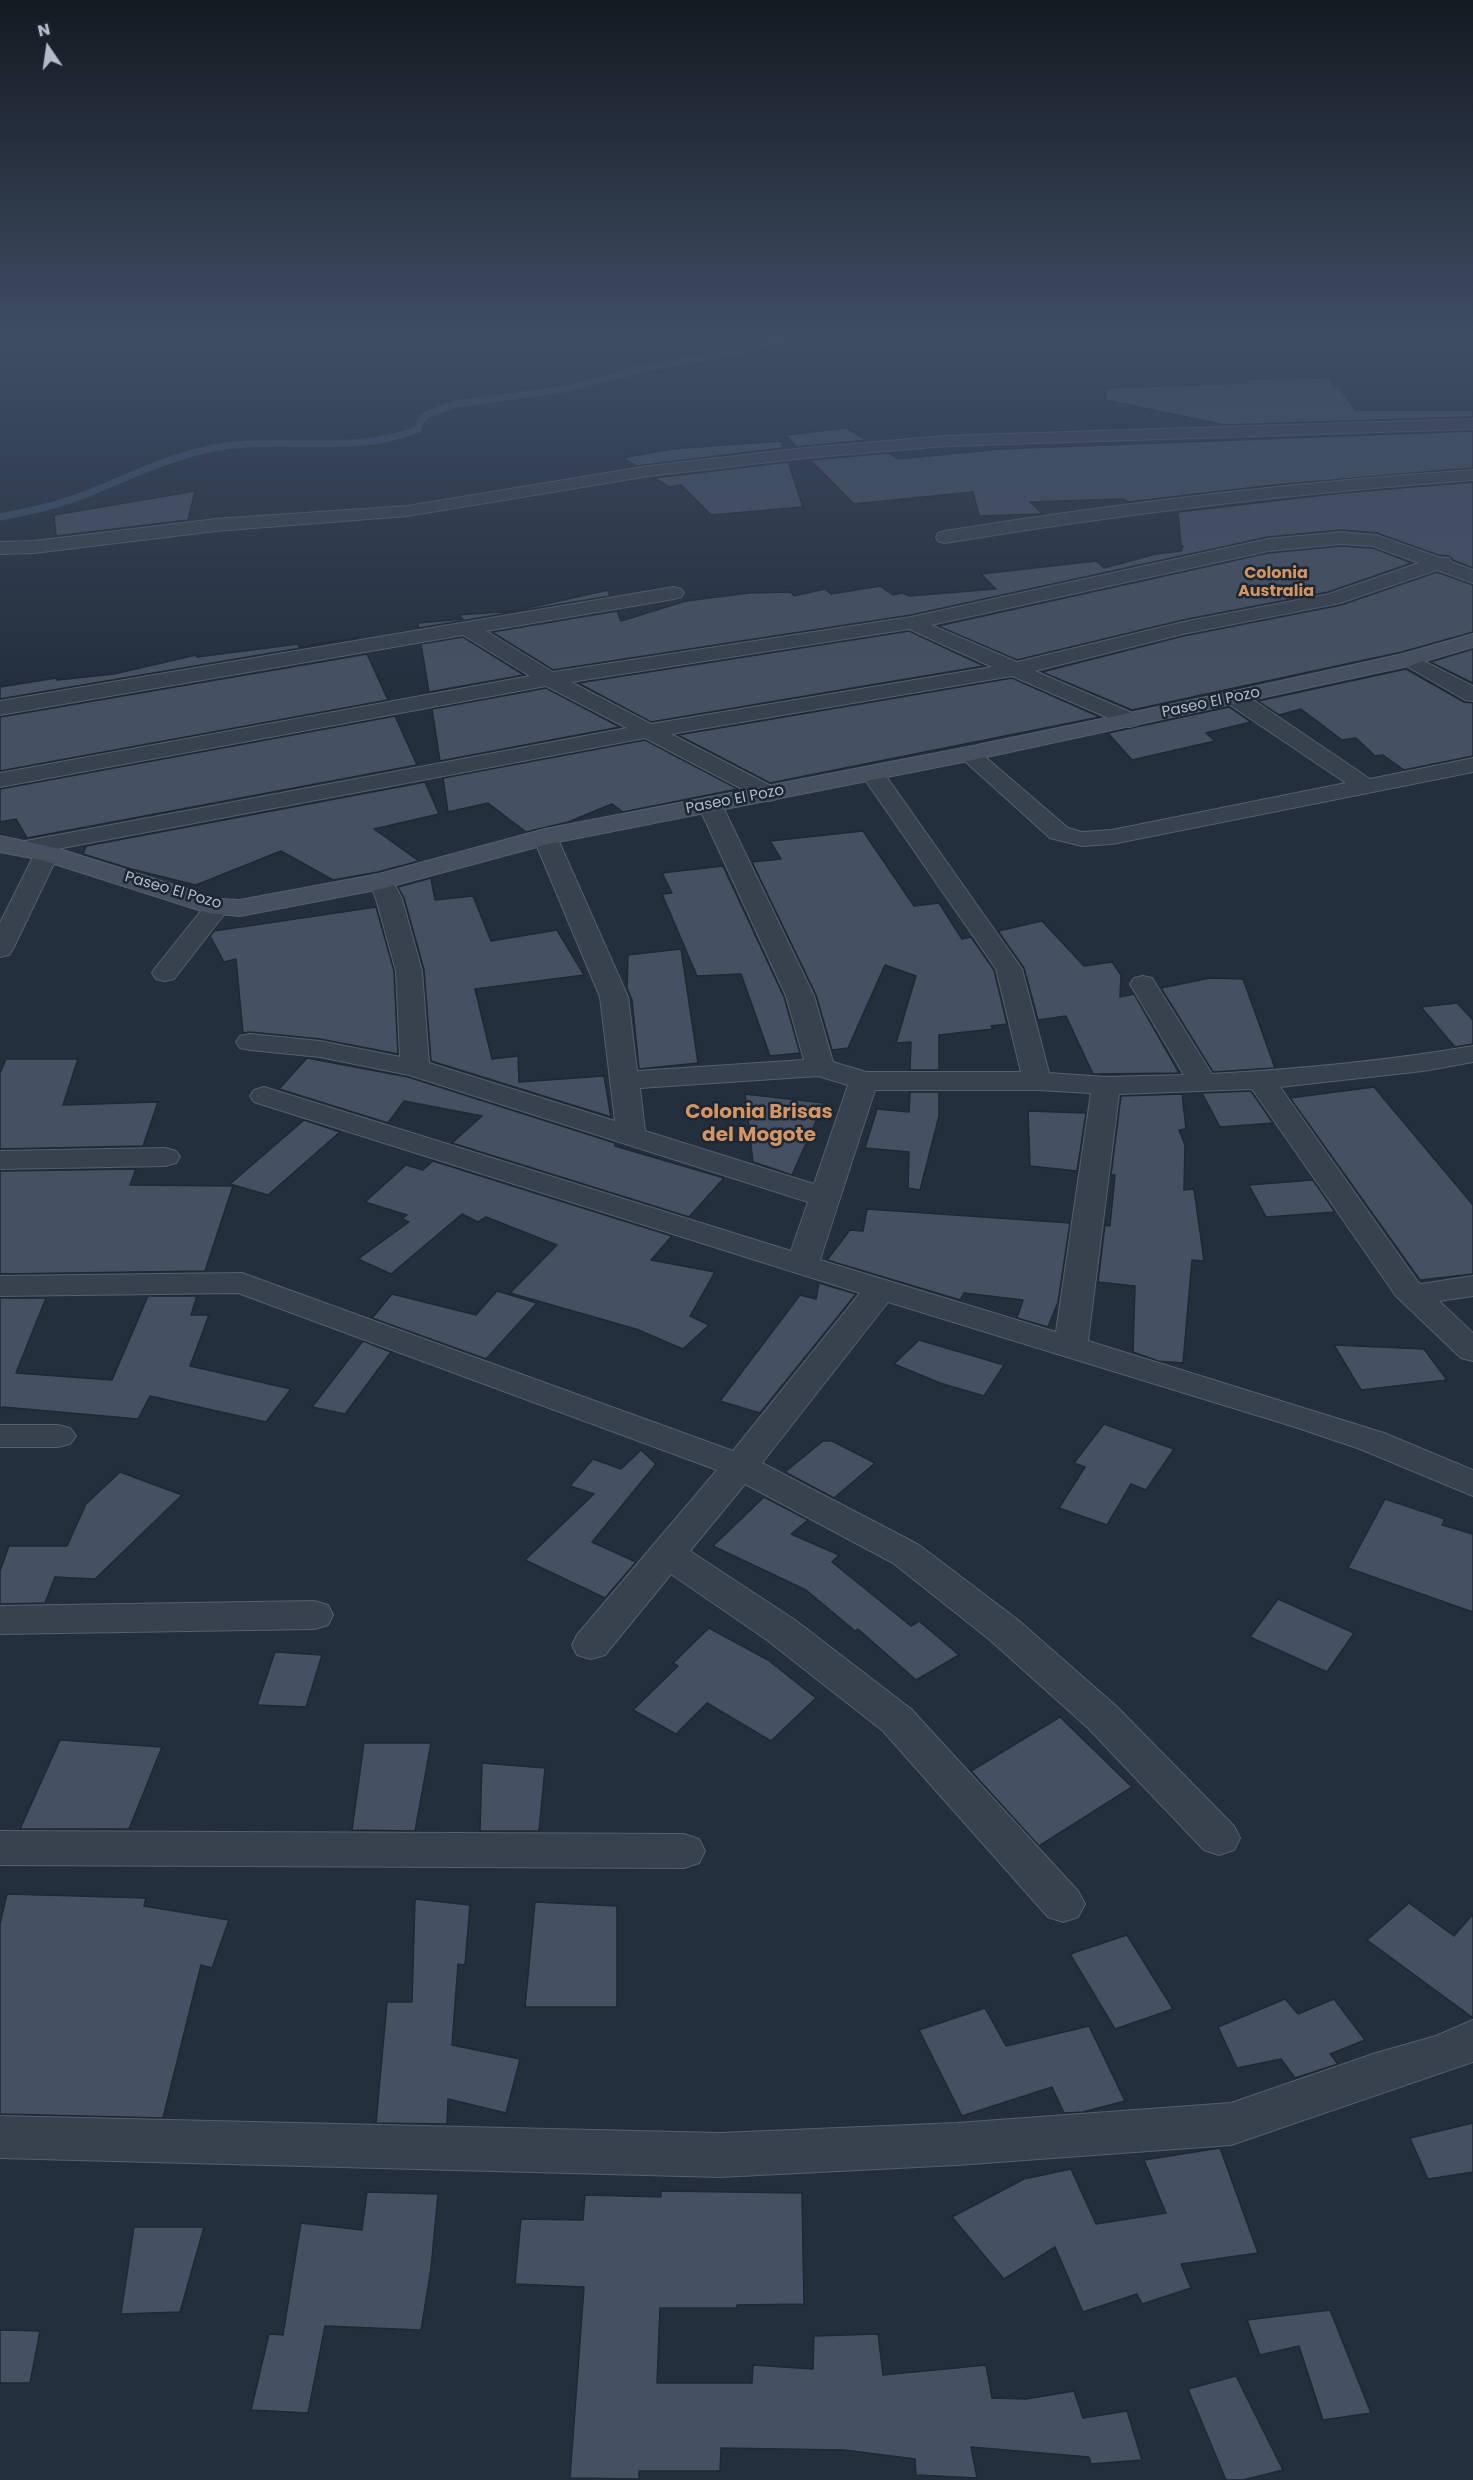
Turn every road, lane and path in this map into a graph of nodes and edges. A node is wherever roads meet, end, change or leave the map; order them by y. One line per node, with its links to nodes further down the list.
1 (792, 456): 4 (street)
2 (1473, 474): 3 (street)
3 (945, 537)
4 (34, 547): 5 (street); 6 (street)
5 (0, 548)
6 (0, 554)
7 (1473, 554): 8 (street)
8 (1435, 564): 9 (street); 11 (street); 15 (street)
9 (1473, 576)
10 (674, 593): 12 (street)
11 (911, 623): 15 (street); 16 (street)
12 (466, 628): 16 (street); 19 (street)
13 (1473, 640): 14 (street, Paseo El Pozo)
14 (1408, 659): 17 (street); 18 (street, Paseo El Pozo)
15 (1016, 669): 20 (street); 21 (street)
16 (549, 679): 21 (street); 26 (street)
17 (1473, 695)
18 (1235, 698): 20 (street, Paseo El Pozo); 27 (street)
19 (5, 707): 22 (street)
20 (1129, 720): 23 (street, Paseo El Pozo)
21 (648, 731): 28 (street); 31 (street)
22 (0, 733)
23 (968, 754): 25 (street, Paseo El Pozo); 27 (street)
24 (1473, 765): 27 (street)
25 (873, 774): 28 (street, Paseo El Pozo); 44 (street)
26 (0, 780)
27 (1367, 786)
28 (769, 794): 29 (street, Paseo El Pozo)
29 (710, 805): 30 (street, Paseo El Pozo); 39 (street)
30 (545, 837): 32 (street, Paseo El Pozo); 41 (street)
31 (24, 849): 33 (street, Paseo El Pozo); 34 (street)
32 (381, 881): 33 (street, Paseo El Pozo); 40 (street)
33 (217, 906): 35 (street)
34 (0, 949)
35 (165, 973)
36 (1143, 984): 45 (street)
37 (250, 1042): 40 (street)
38 (1473, 1054): 42 (street)
39 (820, 1067): 41 (street); 43 (street)
40 (415, 1068): 48 (street)
41 (624, 1080): 48 (street)
42 (1260, 1080): 45 (street); 56 (street)
43 (864, 1081): 44 (street); 51 (street)
44 (1037, 1081): 46 (street)
45 (1203, 1083): 46 (street)
46 (1106, 1086): 57 (street)
47 (264, 1096): 52 (street)
48 (631, 1134): 51 (street)
49 (165, 1157): 50 (street)
50 (0, 1160)
51 (825, 1197): 52 (street)
52 (802, 1265): 55 (street)
53 (0, 1286): 61 (street)
54 (1473, 1286): 56 (street)
55 (880, 1289): 57 (street); 61 (street)
56 (1414, 1295): 58 (street)
57 (1071, 1346): 62 (street)
58 (1473, 1351)
59 (0, 1436): 60 (street)
60 (58, 1436)
61 (741, 1466): 63 (street); 67 (street)
62 (1473, 1485)
63 (666, 1554): 66 (street); 70 (street)
64 (314, 1615): 65 (street)
65 (0, 1620)
66 (591, 1645)
67 (1219, 1838)
68 (0, 1848): 69 (street)
69 (684, 1851)
70 (1063, 1904)
71 (1473, 2040): 72 (street)
72 (0, 2137)

